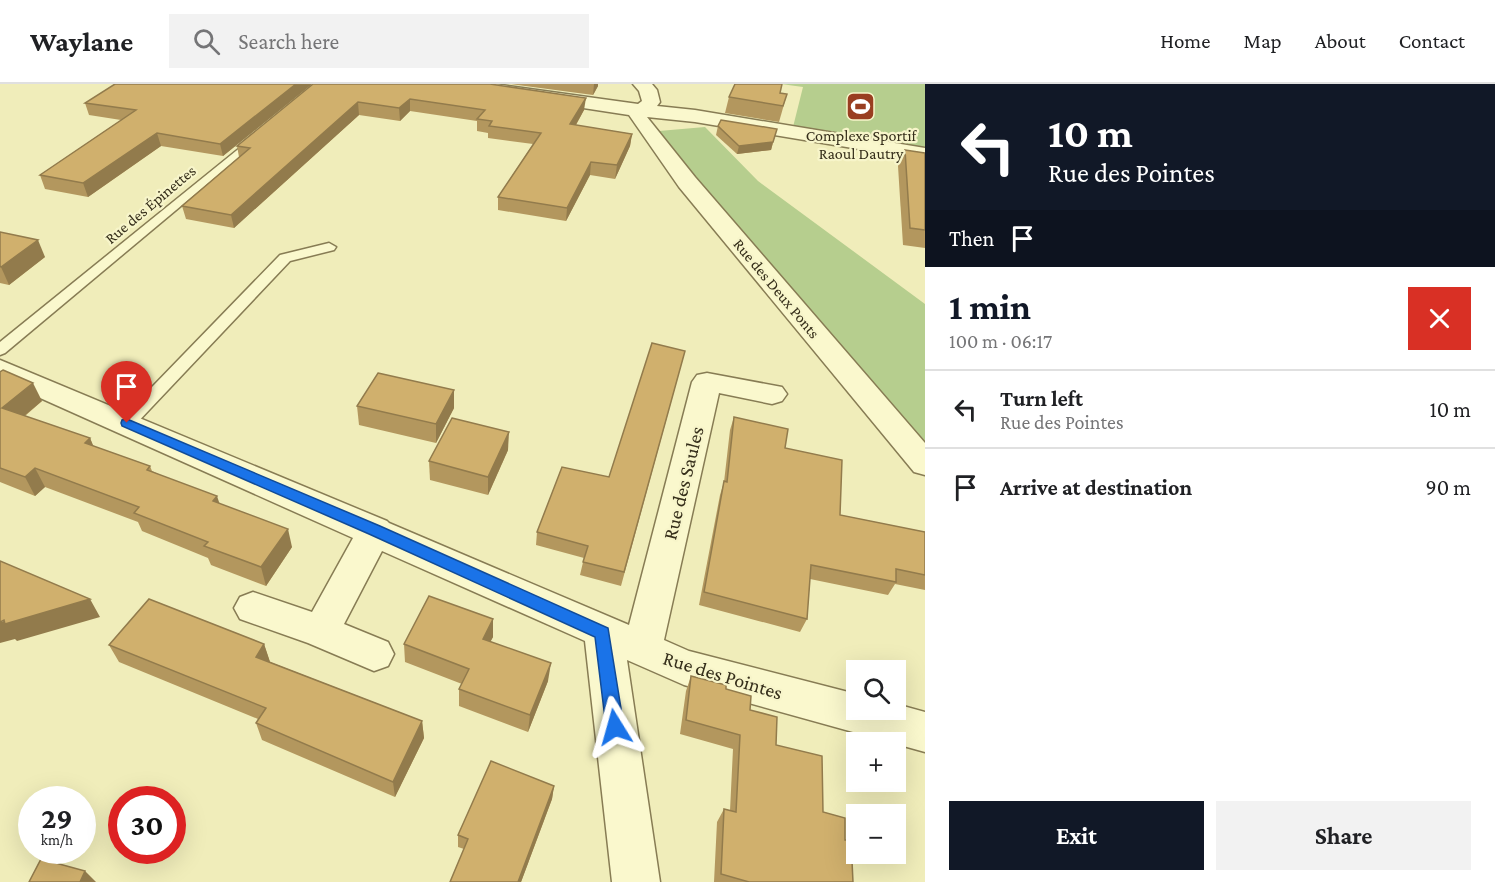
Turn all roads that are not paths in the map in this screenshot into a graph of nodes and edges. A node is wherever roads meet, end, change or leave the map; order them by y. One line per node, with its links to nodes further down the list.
1 (459, 84): 3 (street)
2 (642, 84): 3 (street)
3 (642, 110): 5 (street); 11 (street, Rue des Deux Ponts)
4 (266, 129): 7 (lane, Rue des Épinettes)
5 (925, 154)
6 (329, 247): 10 (lane)
7 (0, 350)
8 (0, 369): 10 (street, Rue des Pointes)
9 (772, 394): 16 (street, Rue des Saules)
10 (127, 423): 12 (street, Rue des Pointes)
11 (925, 464)
12 (375, 530): 14 (street); 15 (street, Rue des Pointes)
13 (253, 608): 14 (street)
14 (321, 632): 17 (street)
15 (603, 633): 16 (street, Rue des Pointes); 19 (street)
16 (642, 648): 18 (street, Rue des Pointes)
17 (374, 654)
18 (925, 732)
19 (636, 882)

